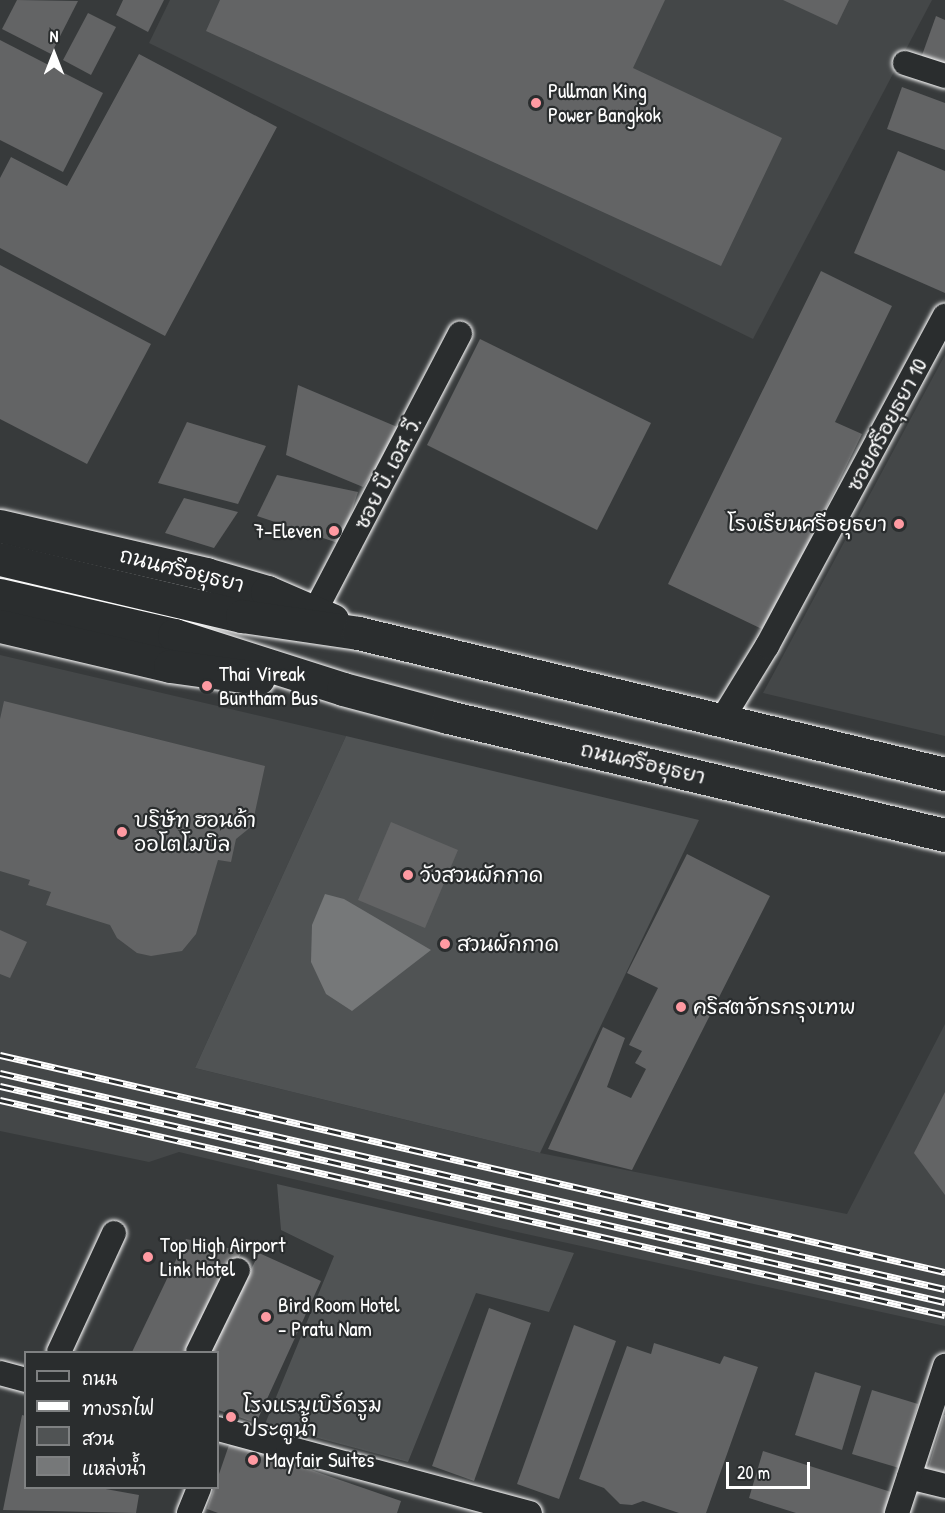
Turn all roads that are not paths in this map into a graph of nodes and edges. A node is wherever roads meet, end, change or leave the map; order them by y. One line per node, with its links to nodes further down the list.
1 (905, 63): 2 (street)
2 (945, 76)
3 (945, 316): 12 (street, ซอยศรีอยุธยา 10)
4 (460, 334): 8 (street, ซอย บี. เอส. วี.)
5 (0, 526): 8 (main road, ถนนศรีอยุธยา)
6 (0, 559): 10 (main road, ถนนศรีอยุธยา)
7 (0, 595): 11 (main road, ถนนศรีอยุธยา)
8 (315, 611): 10 (main road, ถนนศรีอยุธยา)
9 (0, 626): 11 (main road, ถนนศรีอยุธยา)
10 (358, 633): 12 (main road, ถนนศรีอยุธยา)
11 (343, 689): 14 (main road, ถนนศรีอยุธยา)
12 (721, 721): 13 (main road, ถนนศรีอยุธยา)
13 (945, 774)
14 (945, 835)
15 (114, 1233): 17 (street)
16 (238, 1270): 18 (street)
17 (59, 1351)
18 (199, 1351)
19 (945, 1366): 23 (street)
20 (0, 1373): 21 (street)
21 (24, 1379)
22 (219, 1433): 27 (street)
23 (909, 1477): 24 (street); 28 (street)
24 (945, 1486)
25 (199, 1489): 26 (street)
26 (189, 1513)
27 (530, 1513)
28 (897, 1513)

